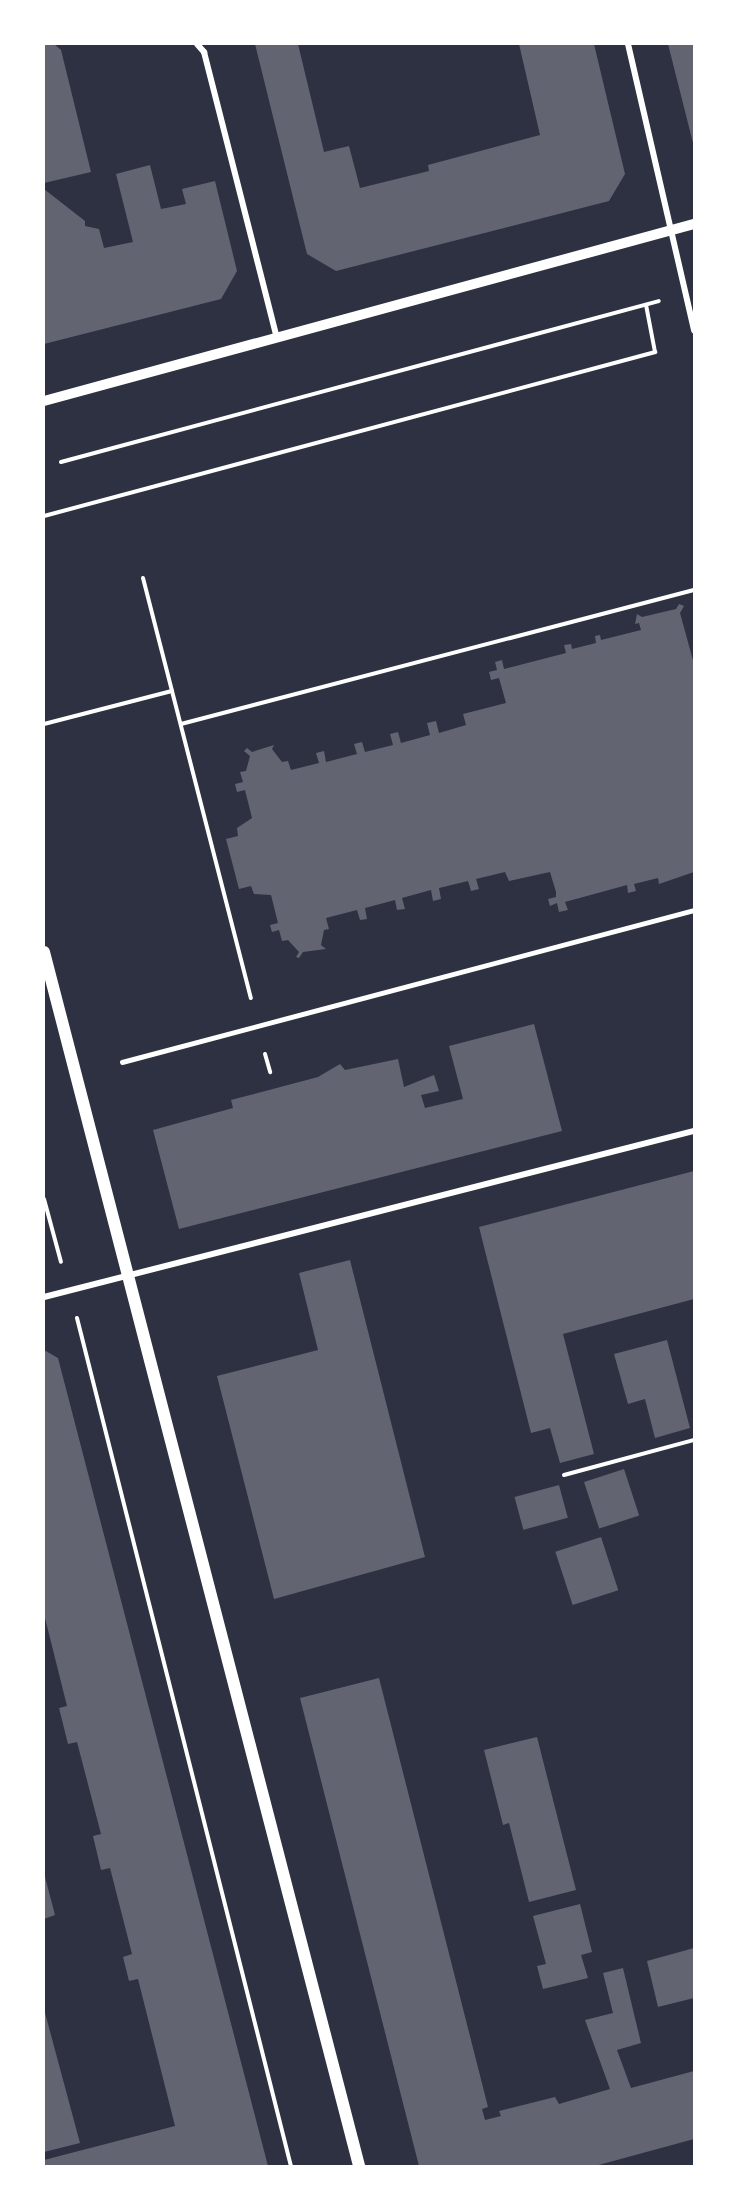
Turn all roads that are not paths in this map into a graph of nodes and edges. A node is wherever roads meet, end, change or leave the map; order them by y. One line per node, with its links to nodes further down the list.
1 (196, 44): 6 (street)
2 (628, 44): 4 (street)
3 (694, 224): 4 (street)
4 (671, 231): 5 (street); 6 (street)
5 (694, 330)
6 (276, 335): 7 (street)
7 (44, 401)
8 (694, 910): 10 (lane)
9 (44, 952): 12 (main road)
10 (122, 1062)
11 (694, 1131): 12 (street)
12 (128, 1276): 13 (street); 14 (main road)
13 (44, 1297)
14 (359, 2166)

